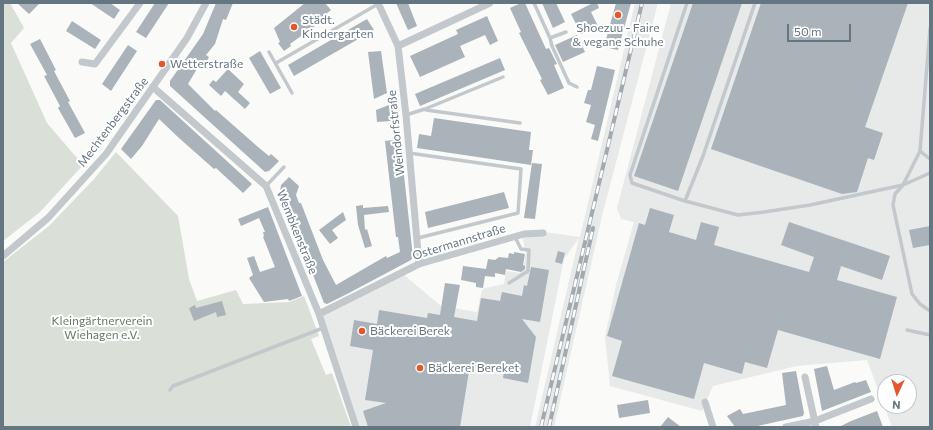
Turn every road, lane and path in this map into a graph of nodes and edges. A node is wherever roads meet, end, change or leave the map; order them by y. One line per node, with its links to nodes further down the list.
1 (140, 3): 13 (street)
2 (378, 3): 11 (street, Weindorfstraße); 14 (lane, Weindorfstraße)
3 (534, 3): 10 (lane)
4 (688, 3): 29 (lane)
5 (755, 3): 29 (lane)
6 (204, 4): 16 (street, Mechtenbergstraße)
7 (488, 4): 11 (street)
8 (930, 29): 22 (lane)
9 (566, 32): 10 (lane)
10 (550, 38): 17 (lane)
11 (398, 46): 20 (street, Weindorfstraße)
12 (269, 52): 14 (lane)
13 (82, 62)
14 (276, 63): 18 (lane)
15 (503, 77): 19 (lane)
16 (154, 88): 28 (street, Wembkenstraße); 33 (street, Mechtenbergstraße)
17 (577, 88)
18 (292, 93)
19 (424, 110): 20 (lane); 21 (lane)
20 (406, 115): 23 (street, Weindorfstraße)
21 (520, 122)
22 (920, 151): 24 (lane); 27 (lane)
23 (409, 153): 32 (street, Weindorfstraße); 32 (lane)
24 (930, 159)
25 (284, 167): 28 (lane)
26 (930, 173): 27 (lane)
27 (903, 185): 29 (lane); 36 (lane)
28 (266, 186): 37 (street, Wembkenstraße)
29 (685, 202)
30 (543, 233): 31 (street, Ostermannstraße)
31 (515, 237): 34 (street, Ostermannstraße); 35 (lane)
32 (418, 238): 34 (street, Weindorfstraße)
33 (3, 256)
34 (419, 264): 37 (street, Ostermannstraße)
35 (509, 283)
36 (930, 311)
37 (319, 314): 38 (street, Wembkenstraße)
38 (323, 328): 42 (lane); 46 (street, Wembkenstraße)
39 (907, 330): 40 (lane)
40 (930, 335)
41 (805, 377): 45 (street)
42 (170, 390)
43 (871, 399): 45 (street)
44 (705, 402): 47 (street)
45 (815, 424): 48 (street)
46 (356, 427)
47 (713, 427)
48 (786, 427)

